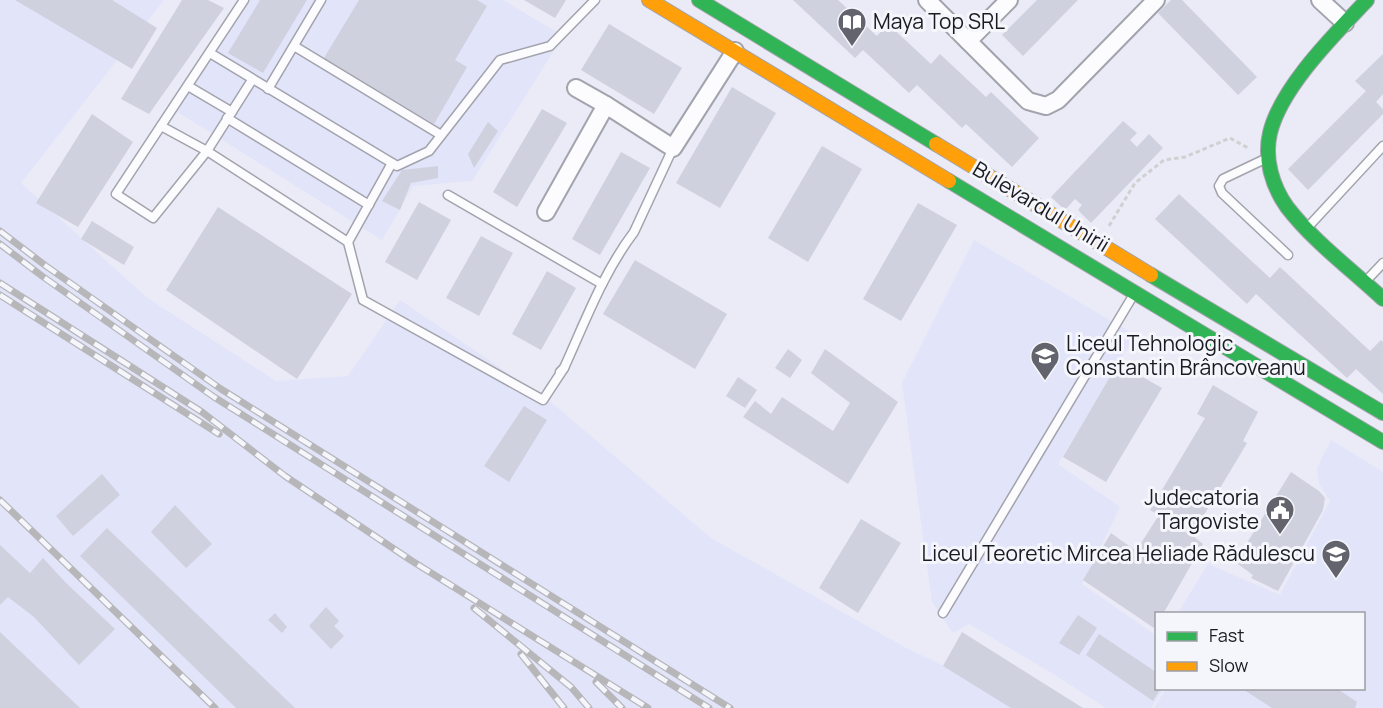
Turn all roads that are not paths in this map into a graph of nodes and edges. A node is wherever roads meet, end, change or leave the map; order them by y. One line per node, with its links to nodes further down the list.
1 (244, 0): 16 (lane)
2 (321, 0): 14 (lane)
3 (595, 0): 24 (lane)
4 (649, 0): 15 (main road, Bulevardul Unirii)
5 (699, 0): 12 (main road, Bulevardul Unirii)
6 (927, 0): 13 (street)
7 (1009, 0): 13 (street)
8 (1156, 0): 13 (street)
9 (1320, 0): 11 (street)
10 (1367, 0): 11 (main road)
11 (1345, 23): 28 (main road)
12 (749, 30): 15 (main road); 43 (main road, Bulevardul Unirii)
13 (968, 41)
14 (294, 46): 20 (lane); 24 (lane)
15 (735, 51): 26 (street); 39 (main road, Bulevardul Unirii)
16 (210, 53): 17 (lane); 18 (lane)
17 (252, 80): 20 (lane); 22 (lane)
18 (188, 86): 22 (lane); 23 (lane)
19 (576, 88): 21 (street)
20 (268, 89): 29 (lane)
21 (606, 105): 26 (street); 32 (street)
22 (230, 115): 27 (lane); 31 (lane)
23 (161, 126): 27 (lane); 27 (lane)
24 (441, 135): 29 (lane)
25 (1383, 146): 33 (lane)
26 (673, 148): 38 (lane)
27 (207, 151): 34 (lane)
28 (1267, 158): 33 (main road); 35 (lane)
29 (392, 163): 31 (lane)
30 (448, 195): 38 (lane)
31 (369, 205): 34 (lane)
32 (546, 212)
33 (1306, 228): 37 (main road)
34 (348, 243): 41 (lane)
35 (1288, 255)
36 (1383, 263): 37 (lane)
37 (1365, 283): 40 (main road)
38 (602, 285): 41 (lane)
39 (1135, 293): 44 (main road, Bulevardul Unirii); 45 (lane)
40 (1383, 299)
41 (564, 368): 42 (lane)
42 (548, 386)
43 (1383, 413)
44 (1383, 442)
45 (943, 613)

